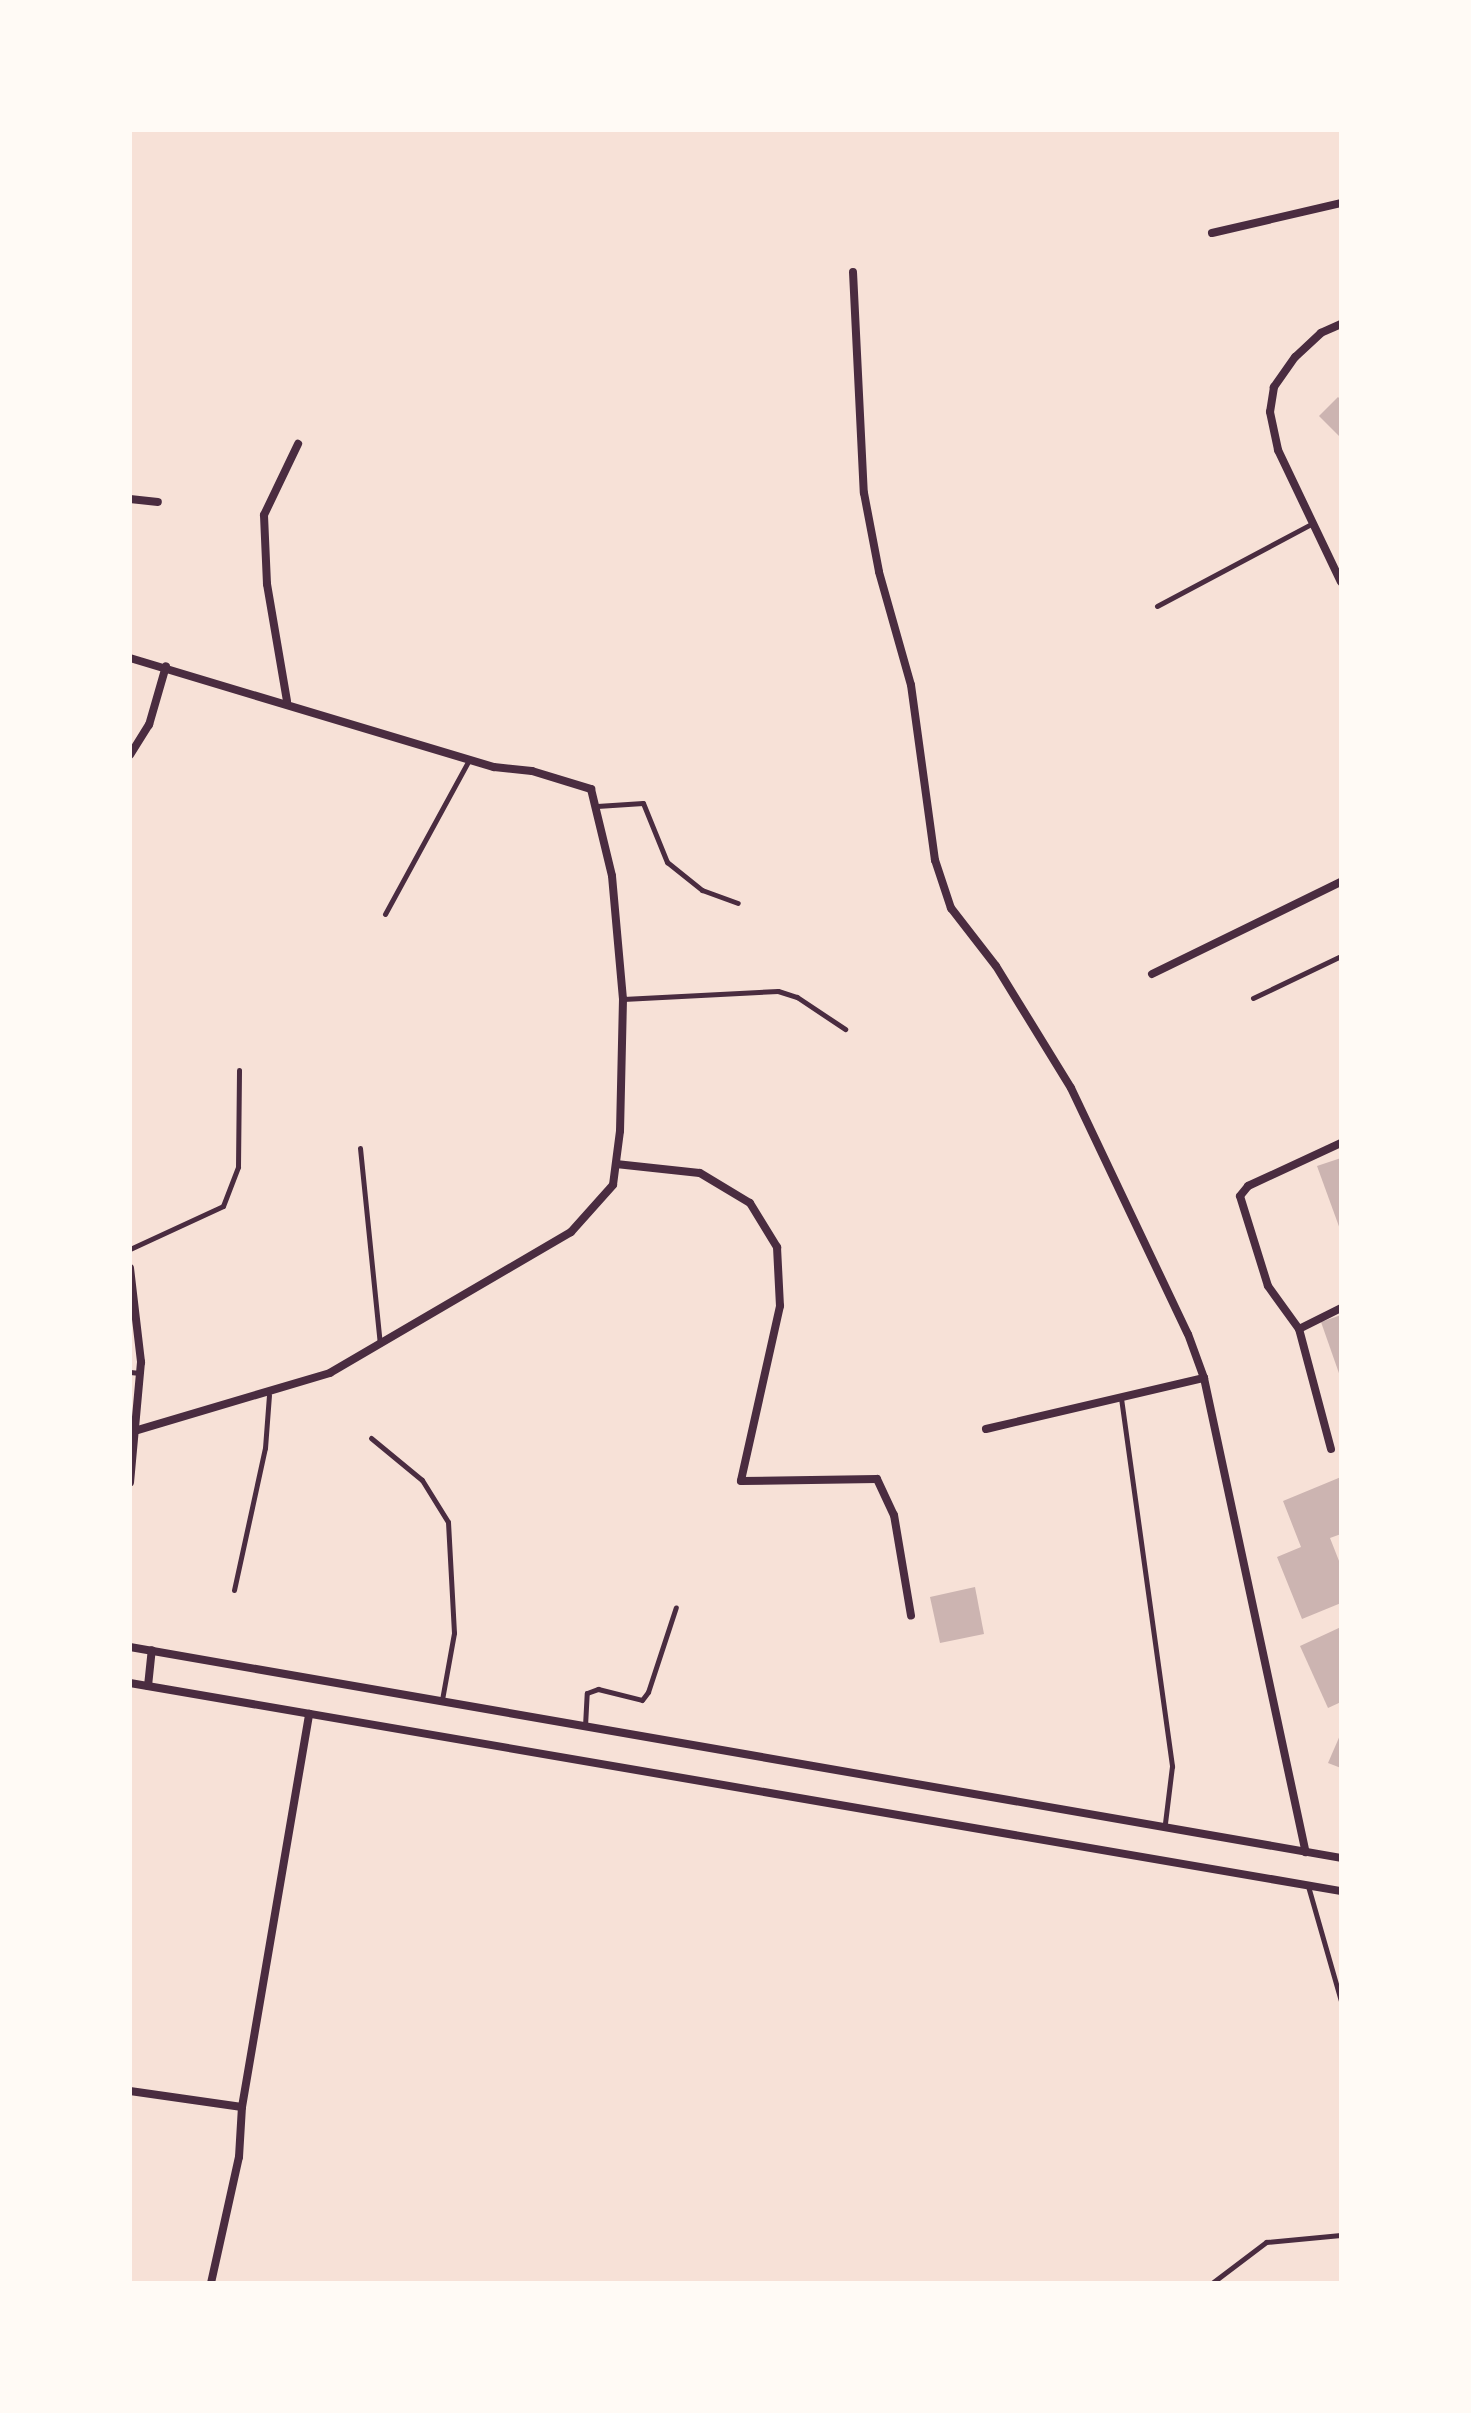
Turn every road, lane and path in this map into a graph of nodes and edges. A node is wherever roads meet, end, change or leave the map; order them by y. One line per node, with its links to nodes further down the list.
1 (1341, 203): 2 (street)
2 (1212, 233)
3 (853, 272): 35 (street)
4 (1341, 324): 8 (street)
5 (298, 444): 13 (street)
6 (130, 499): 7 (street)
7 (158, 502)
8 (1313, 523): 9 (street); 10 (lane)
9 (1341, 582)
10 (1157, 606)
11 (130, 658): 12 (street)
12 (166, 666): 13 (street); 14 (street)
13 (287, 701): 15 (street)
14 (130, 755)
15 (469, 759): 16 (street); 19 (lane)
16 (597, 806): 18 (lane); 23 (street)
17 (1341, 882): 21 (street)
18 (738, 903)
19 (385, 914)
20 (1341, 956): 22 (lane)
21 (1152, 974)
22 (1253, 998)
23 (623, 999): 24 (lane); 28 (street)
24 (845, 1029)
25 (239, 1070): 29 (lane)
26 (1341, 1143): 32 (street)
27 (360, 1148): 33 (lane)
28 (616, 1164): 33 (street); 45 (street)
29 (130, 1249)
30 (130, 1268): 34 (street)
31 (1341, 1308): 32 (street)
32 (1299, 1329): 41 (street)
33 (380, 1344): 36 (street)
34 (135, 1373): 39 (street)
35 (1204, 1378): 37 (street); 54 (street)
36 (269, 1395): 39 (street); 43 (lane)
37 (1120, 1398): 38 (street); 53 (lane)
38 (986, 1429)
39 (138, 1430): 42 (street)
40 (371, 1438): 50 (lane)
41 (1331, 1449)
42 (130, 1483)
43 (234, 1590)
44 (676, 1607): 52 (lane)
45 (911, 1616)
46 (130, 1647): 47 (street)
47 (152, 1650): 49 (street); 50 (street)
48 (130, 1683): 49 (street)
49 (148, 1686): 51 (street)
50 (441, 1701): 52 (street)
51 (309, 1714): 56 (street); 60 (street)
52 (585, 1727): 53 (street)
53 (1165, 1823): 54 (street)
54 (1306, 1852): 55 (street)
55 (1341, 1858)
56 (1308, 1885): 57 (street); 58 (lane)
57 (1341, 1891)
58 (1341, 2001)
59 (130, 2091): 60 (street)
60 (242, 2107): 62 (street)
61 (1341, 2235): 63 (lane)
62 (211, 2283)
63 (1212, 2283)

